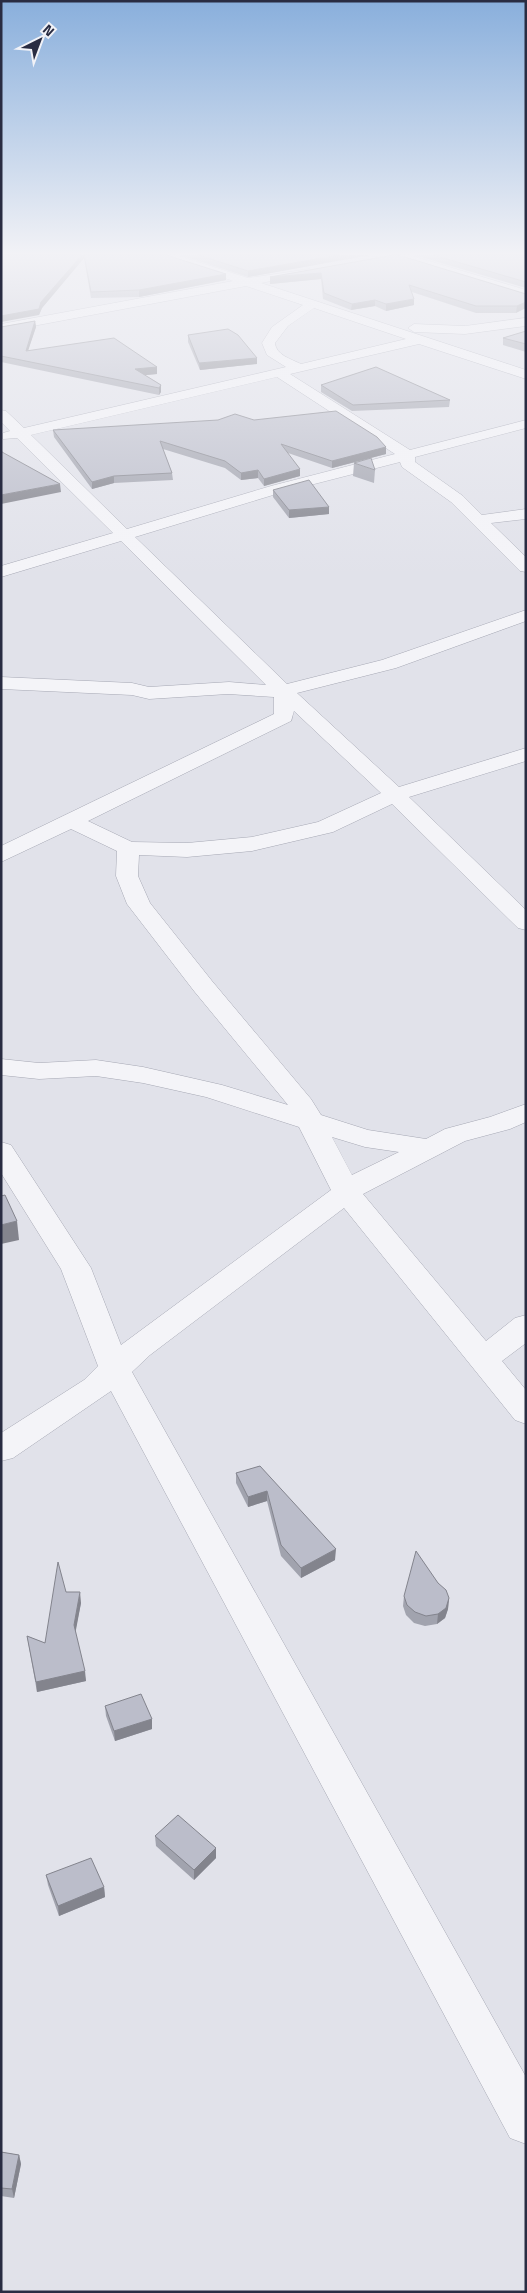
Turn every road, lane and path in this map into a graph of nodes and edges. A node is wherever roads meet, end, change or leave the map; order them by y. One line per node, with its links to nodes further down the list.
1 (288, 362): 4 (street)
2 (325, 362): 4 (street)
3 (486, 362): 6 (street)
4 (299, 368): 5 (street)
5 (279, 372): 10 (street); 13 (street)
6 (526, 375)
7 (1, 414): 10 (street)
8 (526, 424): 9 (street)
9 (504, 430): 11 (street); 13 (street)
10 (21, 433): 12 (street); 16 (street)
11 (526, 434)
12 (1, 437)
13 (408, 455): 15 (street); 16 (street)
14 (526, 514): 15 (street)
15 (478, 520): 17 (street)
16 (126, 535): 18 (street); 21 (street)
17 (526, 567)
18 (1, 572)
19 (526, 615): 21 (street)
20 (1, 684): 21 (street)
21 (283, 691): 23 (street); 24 (street)
22 (526, 754): 23 (street)
23 (395, 795): 25 (street); 27 (street)
24 (71, 821): 25 (street); 26 (street)
25 (128, 848): 30 (street)
26 (1, 855)
27 (526, 923)
28 (1, 1067): 30 (street)
29 (526, 1112): 31 (street)
30 (310, 1121): 31 (street); 33 (street)
31 (430, 1148): 33 (street)
32 (1, 1151): 34 (street)
33 (346, 1192): 36 (street); 37 (street)
34 (15, 1198): 37 (street)
35 (526, 1326): 36 (street)
36 (483, 1360): 38 (street)
37 (115, 1369): 39 (street); 40 (street)
38 (526, 1412)
39 (1, 1449)
40 (526, 2122)

